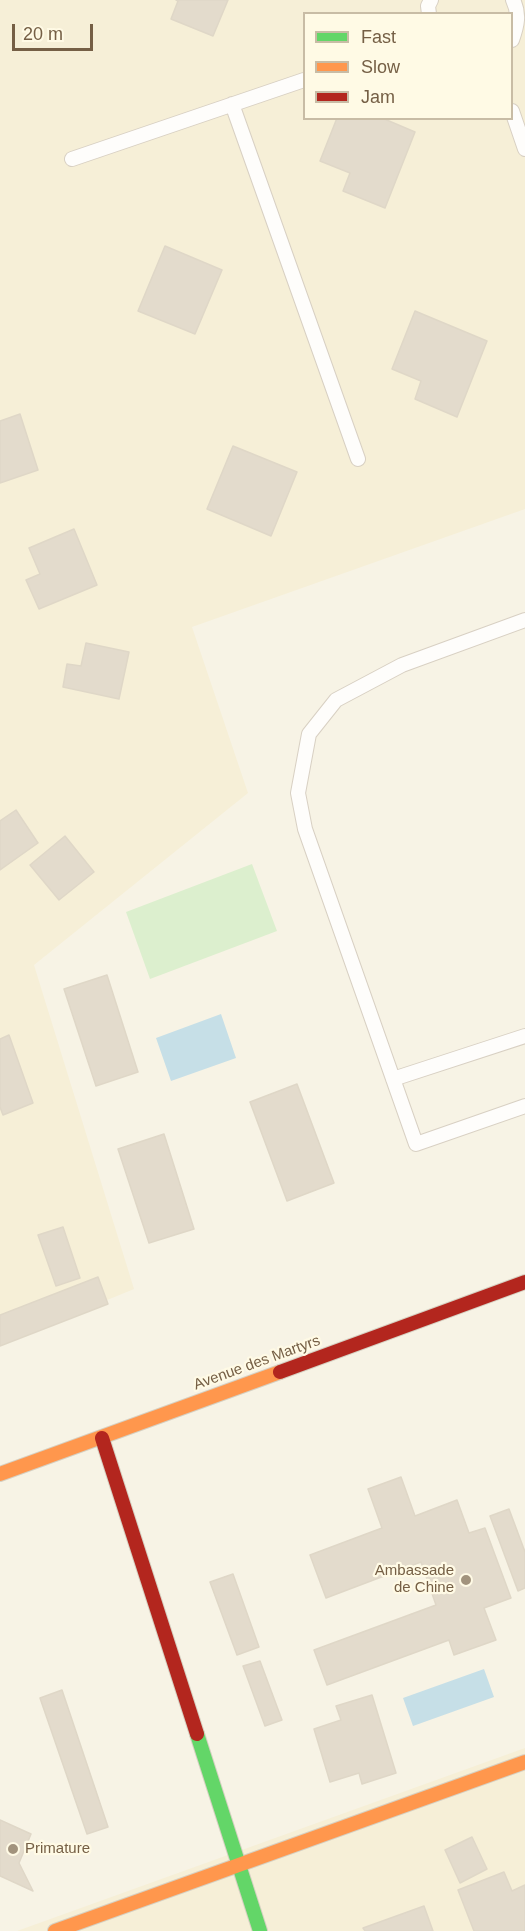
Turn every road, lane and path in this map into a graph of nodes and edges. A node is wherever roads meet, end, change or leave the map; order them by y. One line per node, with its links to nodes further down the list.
1 (518, 3): 2 (lane)
2 (513, 37)
3 (303, 80): 4 (lane)
4 (232, 104): 7 (lane); 8 (lane)
5 (513, 114): 6 (lane)
6 (525, 149)
7 (72, 159)
8 (358, 459)
9 (525, 621): 11 (lane)
10 (525, 1036): 11 (lane)
11 (393, 1079): 12 (lane)
12 (525, 1106)
13 (525, 1282): 14 (street, Avenue des Martyrs)
14 (102, 1438): 15 (street, Avenue des Martyrs); 17 (street)
15 (0, 1474)
16 (525, 1762): 17 (street)
17 (239, 1866): 18 (street); 19 (street)
18 (55, 1931)
19 (260, 1931)

